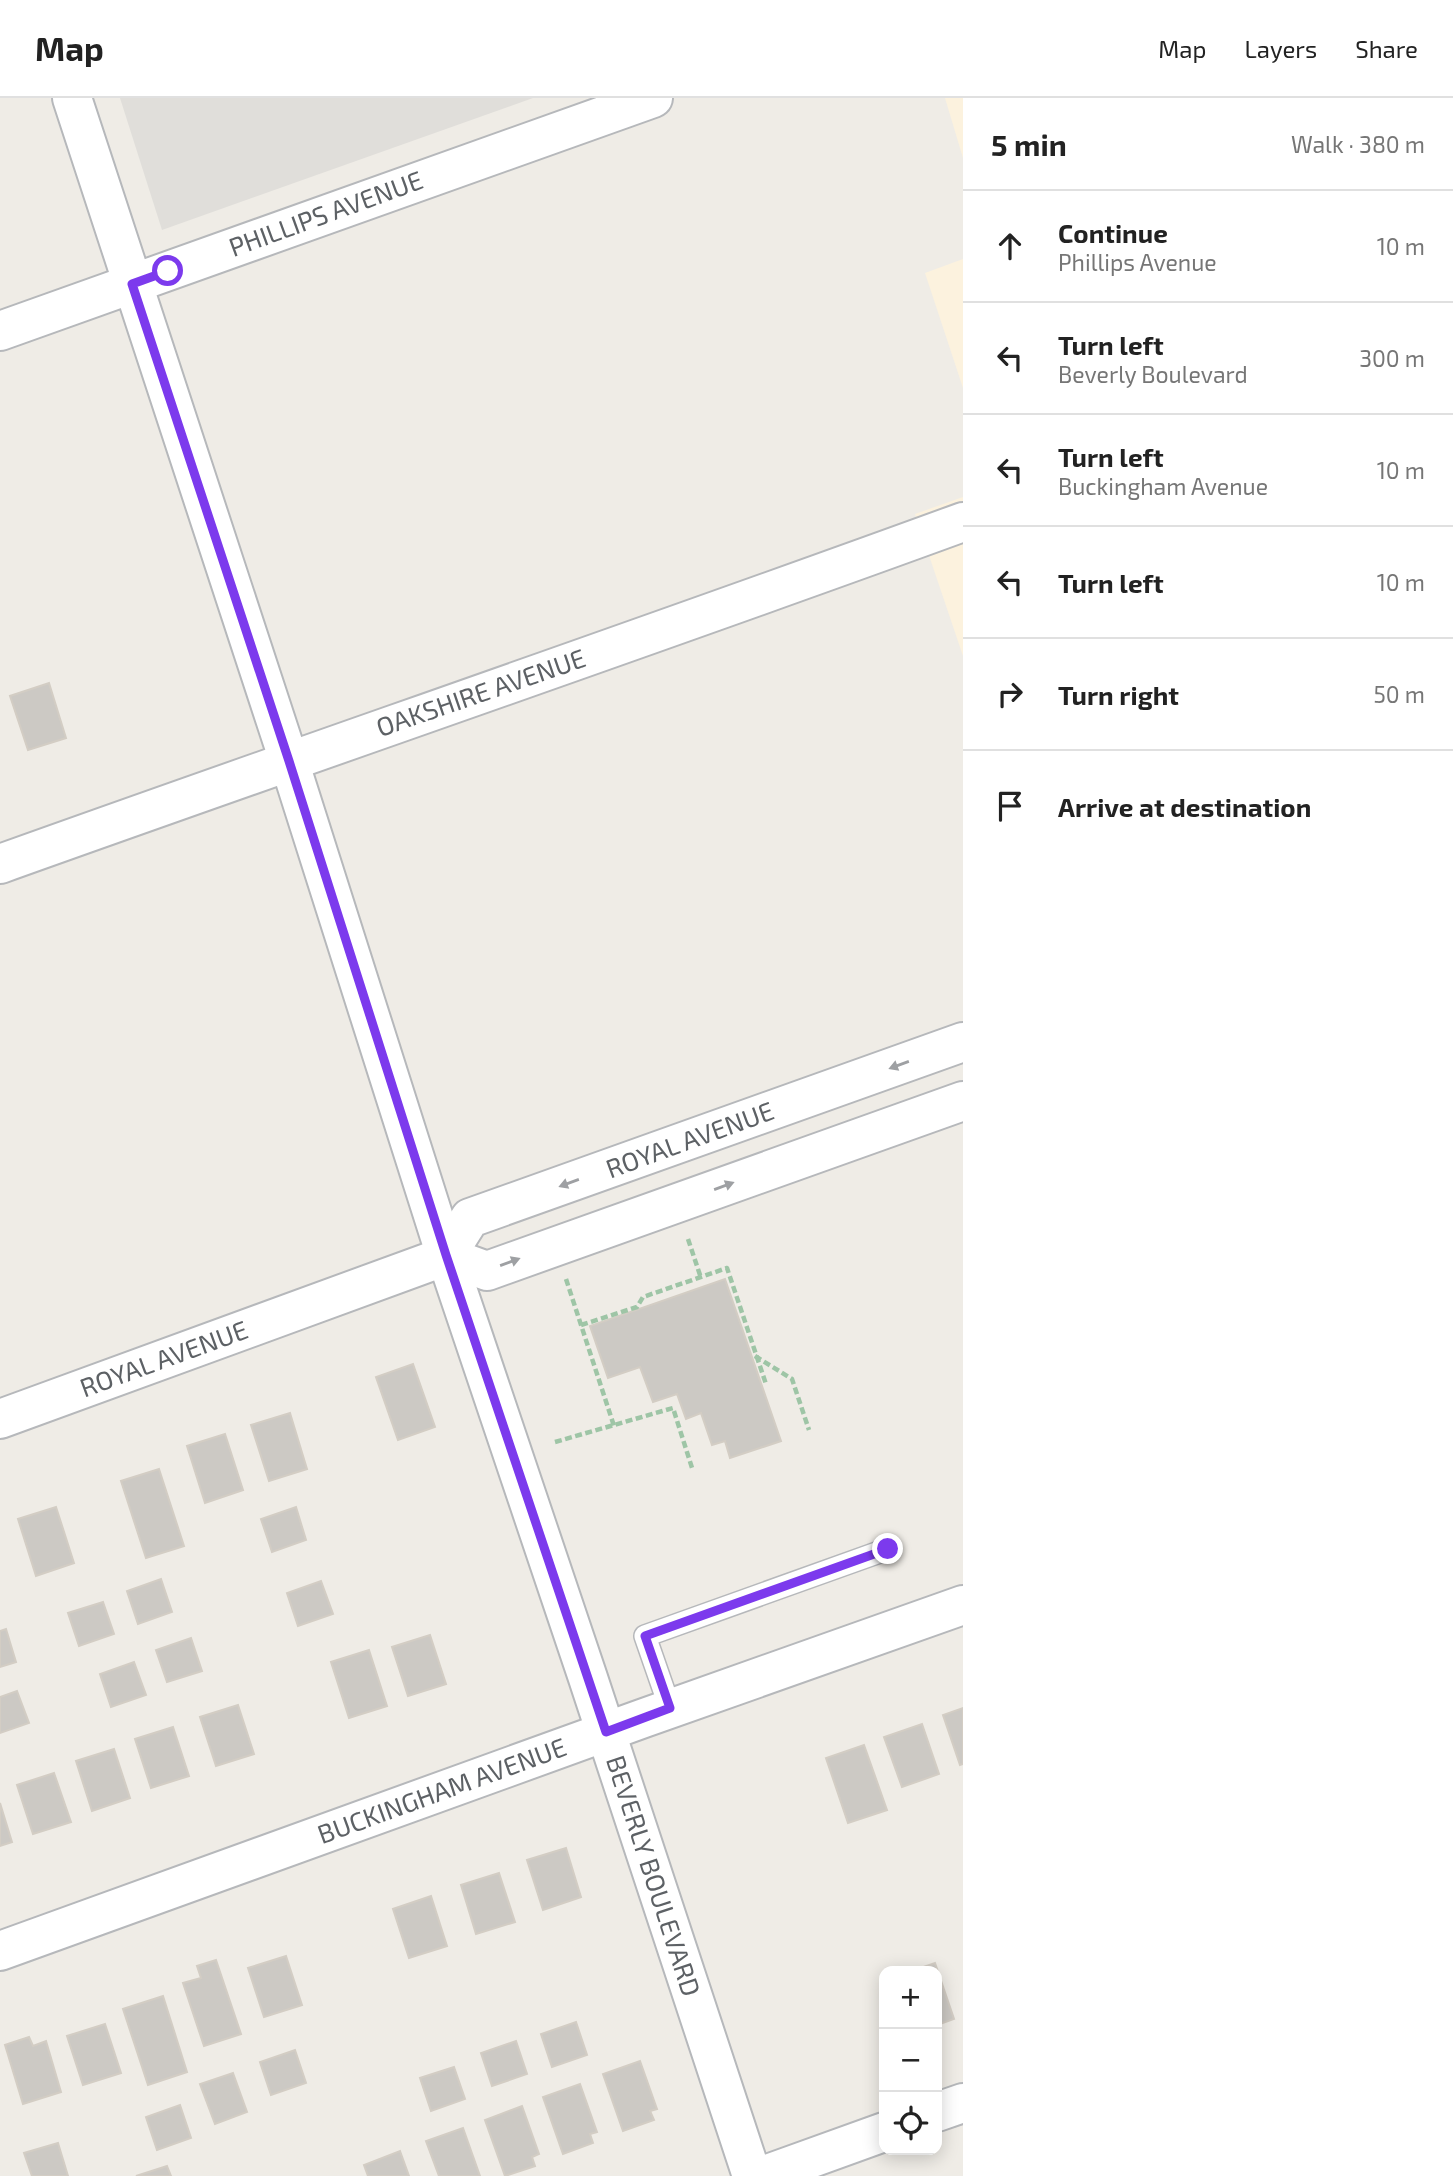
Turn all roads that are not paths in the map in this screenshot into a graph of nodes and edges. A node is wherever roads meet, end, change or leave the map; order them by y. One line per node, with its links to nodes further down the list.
1 (72, 98): 3 (street, BEVERLY BOULEVARD)
2 (653, 98): 3 (street, PHILLIPS AVENUE)
3 (132, 284): 4 (street, PHILLIPS AVENUE); 6 (street, BEVERLY BOULEVARD)
4 (0, 331)
5 (963, 522): 6 (street, OAKSHIRE AVENUE)
6 (289, 761): 7 (street, OAKSHIRE AVENUE); 10 (street, BEVERLY BOULEVARD)
7 (0, 864)
8 (957, 1044): 9 (street, ROYAL AVENUE); 10 (street, ROYAL AVENUE, one-way to 10)
9 (963, 1099): 10 (street, ROYAL AVENUE, one-way to 9)
10 (446, 1255): 11 (street, ROYAL AVENUE); 15 (street, BEVERLY BOULEVARD)
11 (0, 1419)
12 (888, 1549): 14 (lane)
13 (963, 1605): 14 (street, BUCKINGHAM AVENUE)
14 (670, 1708): 15 (street, BUCKINGHAM AVENUE)
15 (606, 1732): 16 (street, BUCKINGHAM AVENUE); 20 (street, BEVERLY BOULEVARD)
16 (0, 1951)
17 (963, 2103): 18 (street)
18 (942, 2110)
19 (879, 2134): 21 (street)
20 (752, 2176)
21 (762, 2176)

